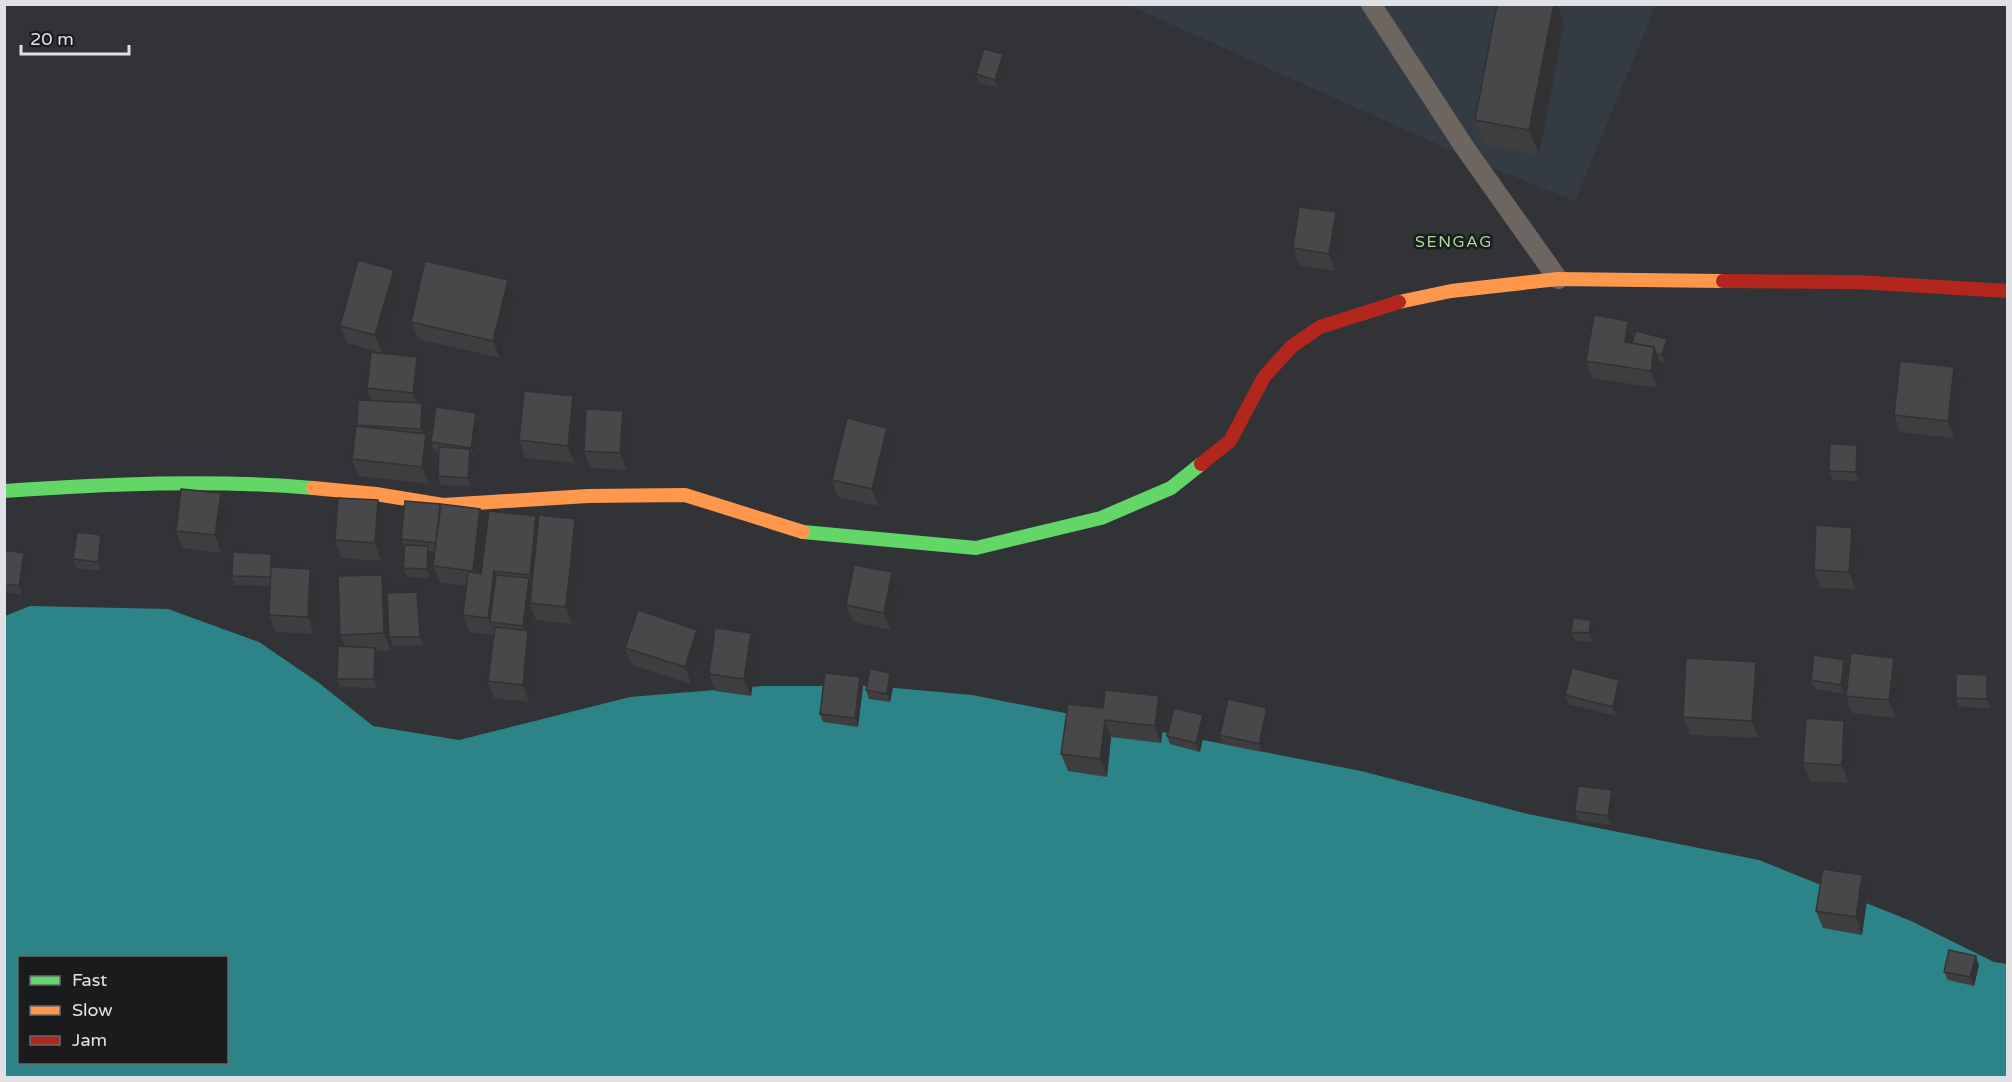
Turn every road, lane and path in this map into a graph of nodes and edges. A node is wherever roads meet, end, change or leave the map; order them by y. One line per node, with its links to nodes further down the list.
1 (1371, 4): 2 (lane)
2 (1558, 279): 3 (street); 4 (street)
3 (2007, 291)
4 (4, 490)

